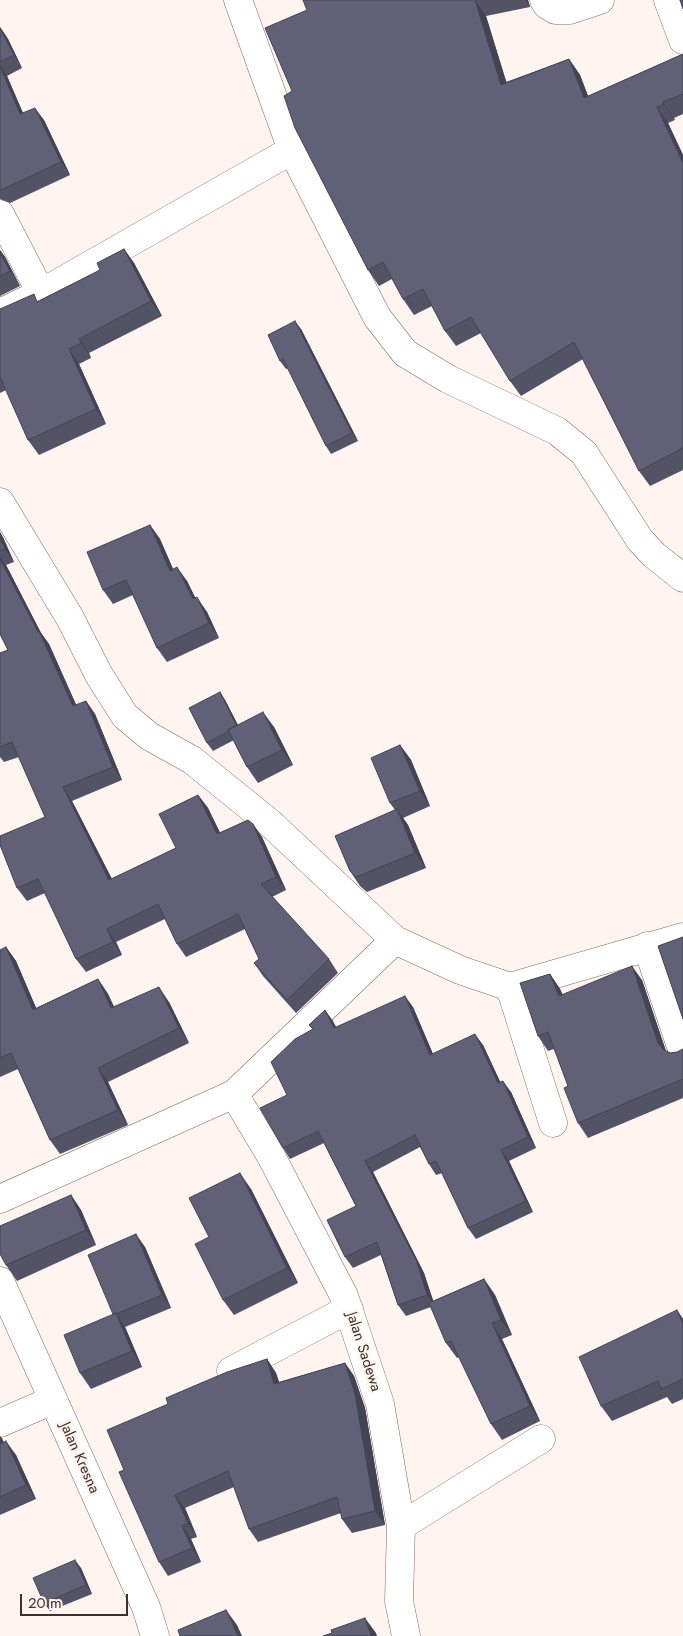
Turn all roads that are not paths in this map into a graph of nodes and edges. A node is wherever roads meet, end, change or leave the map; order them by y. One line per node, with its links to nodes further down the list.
1 (238, 0): 6 (street)
2 (544, 0): 3 (street)
3 (600, 0)
4 (668, 0): 5 (street)
5 (683, 40)
6 (292, 150): 8 (street); 11 (street)
7 (0, 214): 8 (street)
8 (41, 293): 9 (street)
9 (0, 314)
10 (0, 502): 13 (street)
11 (683, 578)
12 (683, 937): 14 (street)
13 (395, 940): 15 (street); 17 (street)
14 (647, 946): 15 (street); 16 (street)
15 (510, 987): 18 (street)
16 (683, 1052)
17 (234, 1094): 19 (street); 21 (street, Jalan Sadewa)
18 (554, 1123)
19 (0, 1199)
20 (0, 1281): 23 (street, Jalan Kresna)
21 (349, 1308): 22 (street); 26 (street, Jalan Sadewa)
22 (231, 1371)
23 (53, 1400): 24 (street); 27 (street, Jalan Kresna)
24 (0, 1424)
25 (541, 1440): 26 (street)
26 (401, 1526): 28 (street, Jalan Sadewa)
27 (155, 1636)
28 (406, 1636)

